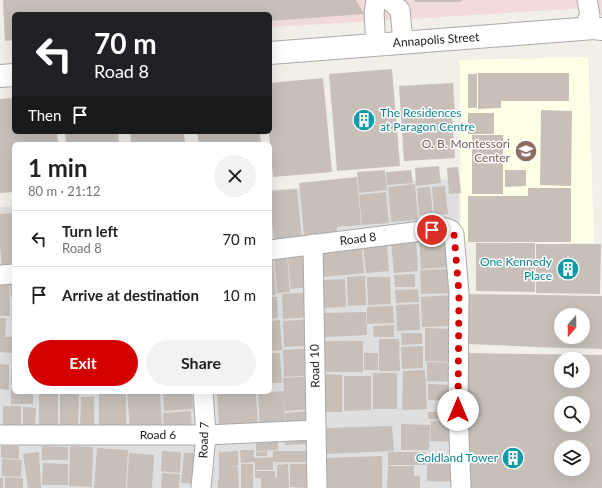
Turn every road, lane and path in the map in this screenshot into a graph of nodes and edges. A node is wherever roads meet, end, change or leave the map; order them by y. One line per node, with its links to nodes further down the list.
1 (376, 0): 8 (street)
2 (389, 0): 7 (street)
3 (587, 0): 6 (street)
4 (592, 0): 5 (street)
5 (602, 17)
6 (593, 29): 7 (street, Annapolis Street)
7 (403, 42): 8 (street, Annapolis Street)
8 (376, 44): 9 (street, Annapolis Street)
9 (272, 53)
10 (12, 75): 11 (street)
11 (0, 76)
12 (313, 244): 13 (street, Road 8); 17 (street, Road 10); 22 (street, Road 8)
13 (272, 250)
14 (12, 274): 15 (street)
15 (0, 275)
16 (204, 394): 19 (street, Road 7)
17 (316, 430): 19 (street, Road 6); 21 (street, Road 10)
18 (0, 435): 19 (street, Road 6)
19 (206, 435): 20 (street, Road 7)
20 (201, 488)
21 (317, 488)
22 (461, 488)

